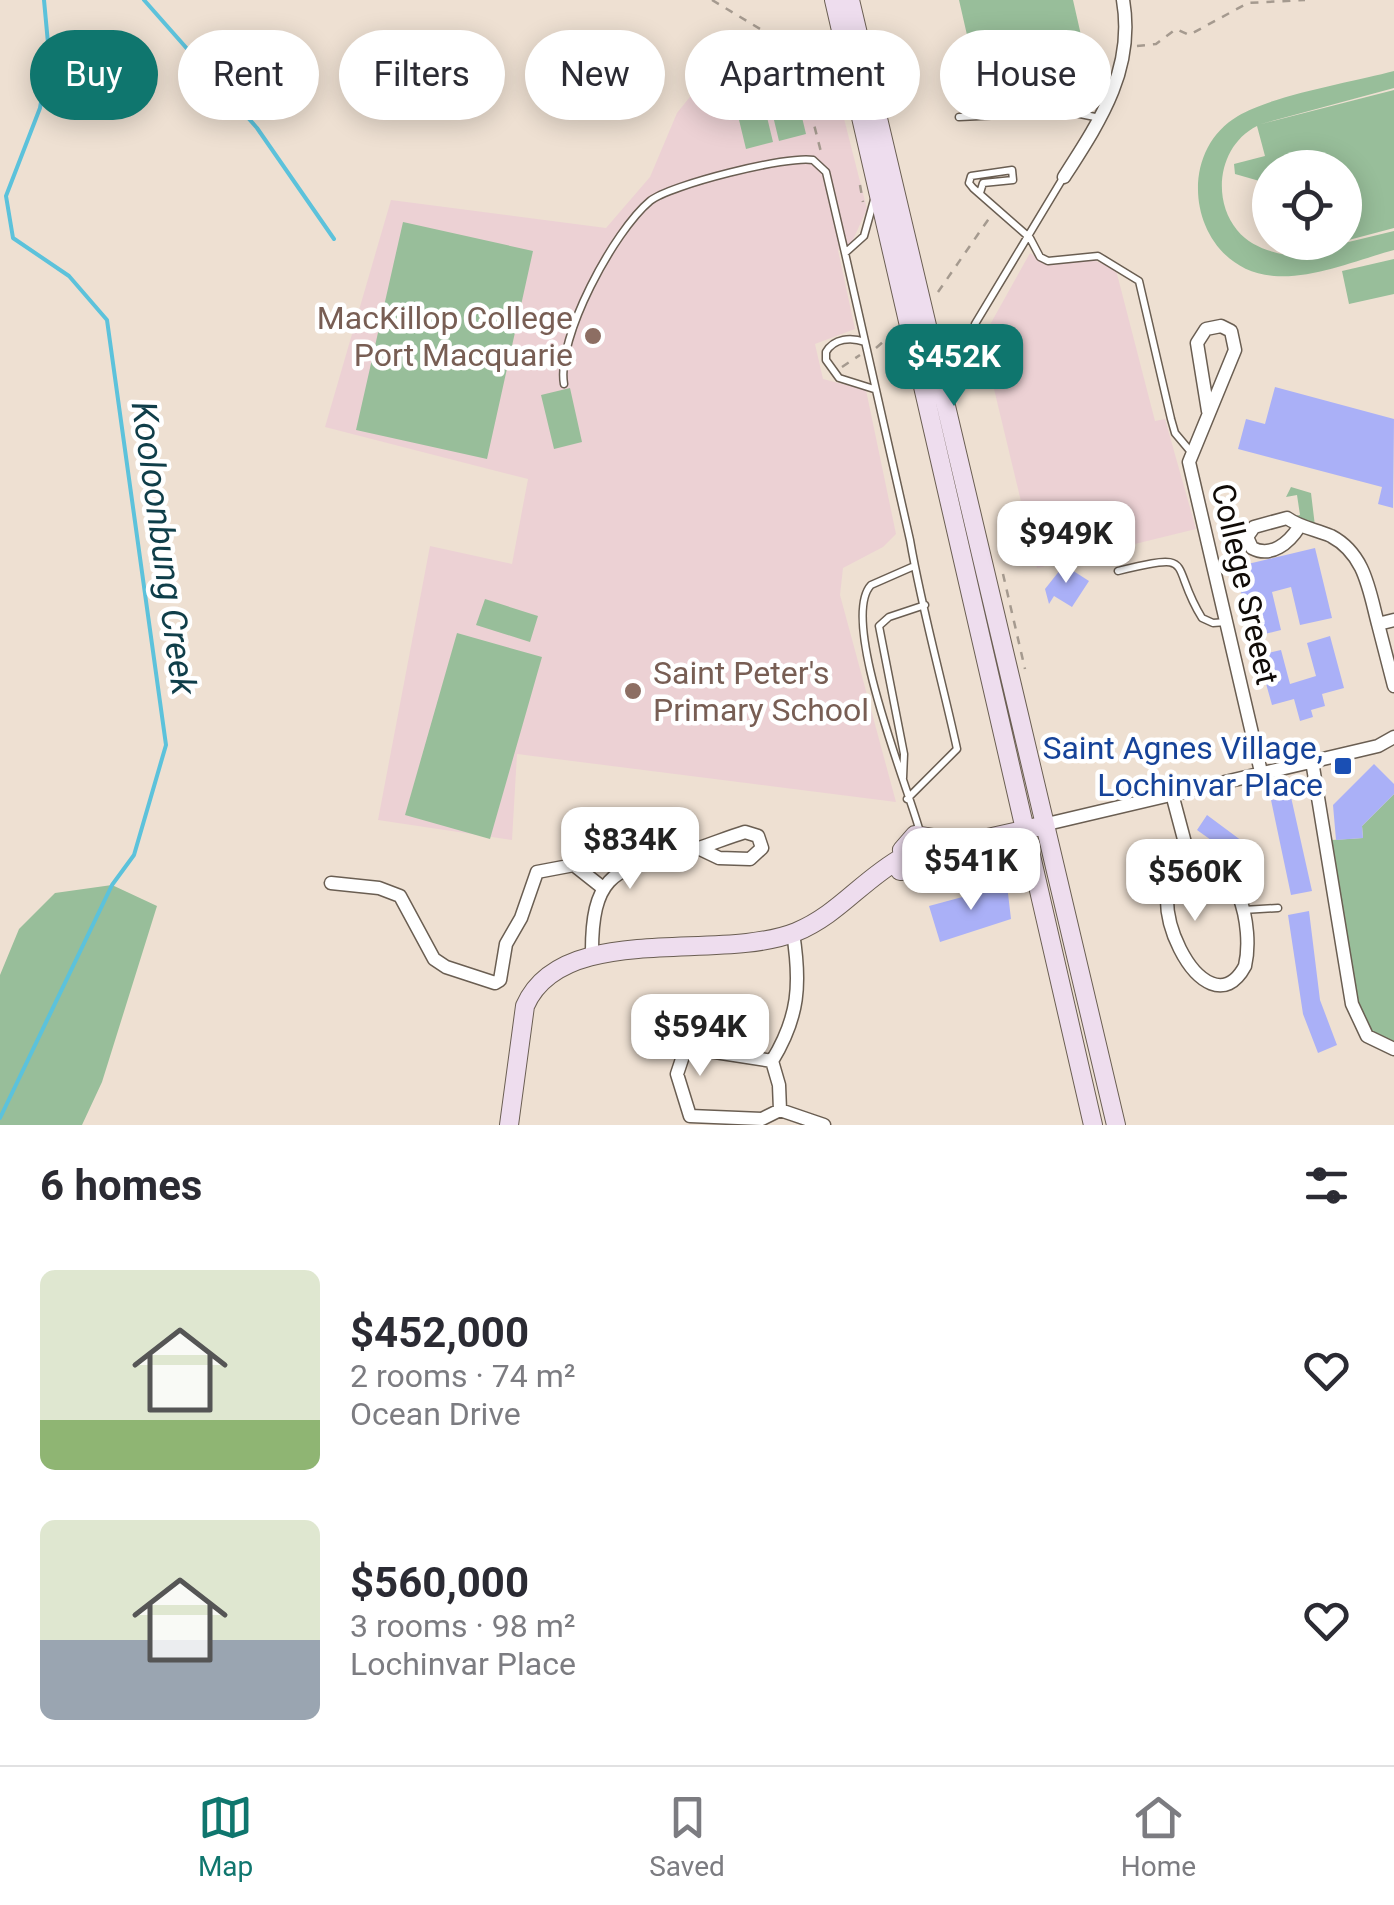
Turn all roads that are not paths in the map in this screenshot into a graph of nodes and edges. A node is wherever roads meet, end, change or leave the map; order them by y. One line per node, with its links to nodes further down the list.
1 (834, 0): 7 (main road)
2 (850, 0): 31 (main road)
3 (1123, 0): 4 (street)
4 (1111, 92)
5 (1101, 120): 6 (street)
6 (1064, 177): 9 (lane)
7 (878, 185): 10 (lane); 32 (main road)
8 (980, 194): 8 (lane); 9 (lane)
9 (1030, 238): 11 (lane); 16 (lane)
10 (845, 253): 12 (lane); 13 (lane)
11 (975, 324)
12 (865, 342): 14 (lane); 14 (lane)
13 (564, 384)
14 (876, 389): 18 (lane)
15 (1208, 411): 15 (street, College Sreeet); 16 (street, College Sreeet)
16 (1192, 453): 22 (street, College Sreeet)
17 (1299, 527): 17 (street); 23 (street)
18 (912, 567): 20 (lane); 28 (lane)
19 (1118, 570): 22 (lane)
20 (925, 606): 28 (lane); 30 (lane)
21 (1394, 620): 23 (street)
22 (1227, 622): 27 (street, College Sreeet)
23 (1378, 624): 24 (street)
24 (1394, 686)
25 (1394, 737): 26 (street)
26 (1312, 761): 27 (street); 44 (street)
27 (1261, 772): 29 (street)
28 (902, 785): 30 (lane)
29 (1172, 794): 31 (street); 35 (street)
30 (908, 801): 33 (lane)
31 (1047, 824): 32 (main road); 51 (main road)
32 (1025, 829): 33 (main road); 50 (main road)
33 (926, 843): 36 (main road); 36 (main road)
34 (698, 848): 38 (street)
35 (1188, 858): 40 (street); 40 (street)
36 (906, 862): 41 (main road)
37 (331, 882): 38 (street)
38 (603, 888): 42 (street)
39 (1278, 908): 40 (lane)
40 (1242, 910)
41 (793, 933): 42 (main road); 46 (street)
42 (592, 955): 48 (main road)
43 (654, 1018): 45 (street)
44 (1394, 1049)
45 (684, 1053): 46 (street); 47 (street)
46 (772, 1061): 47 (street)
47 (780, 1110): 49 (street)
48 (509, 1125)
49 (824, 1125)
50 (1093, 1125)
51 (1116, 1125)

